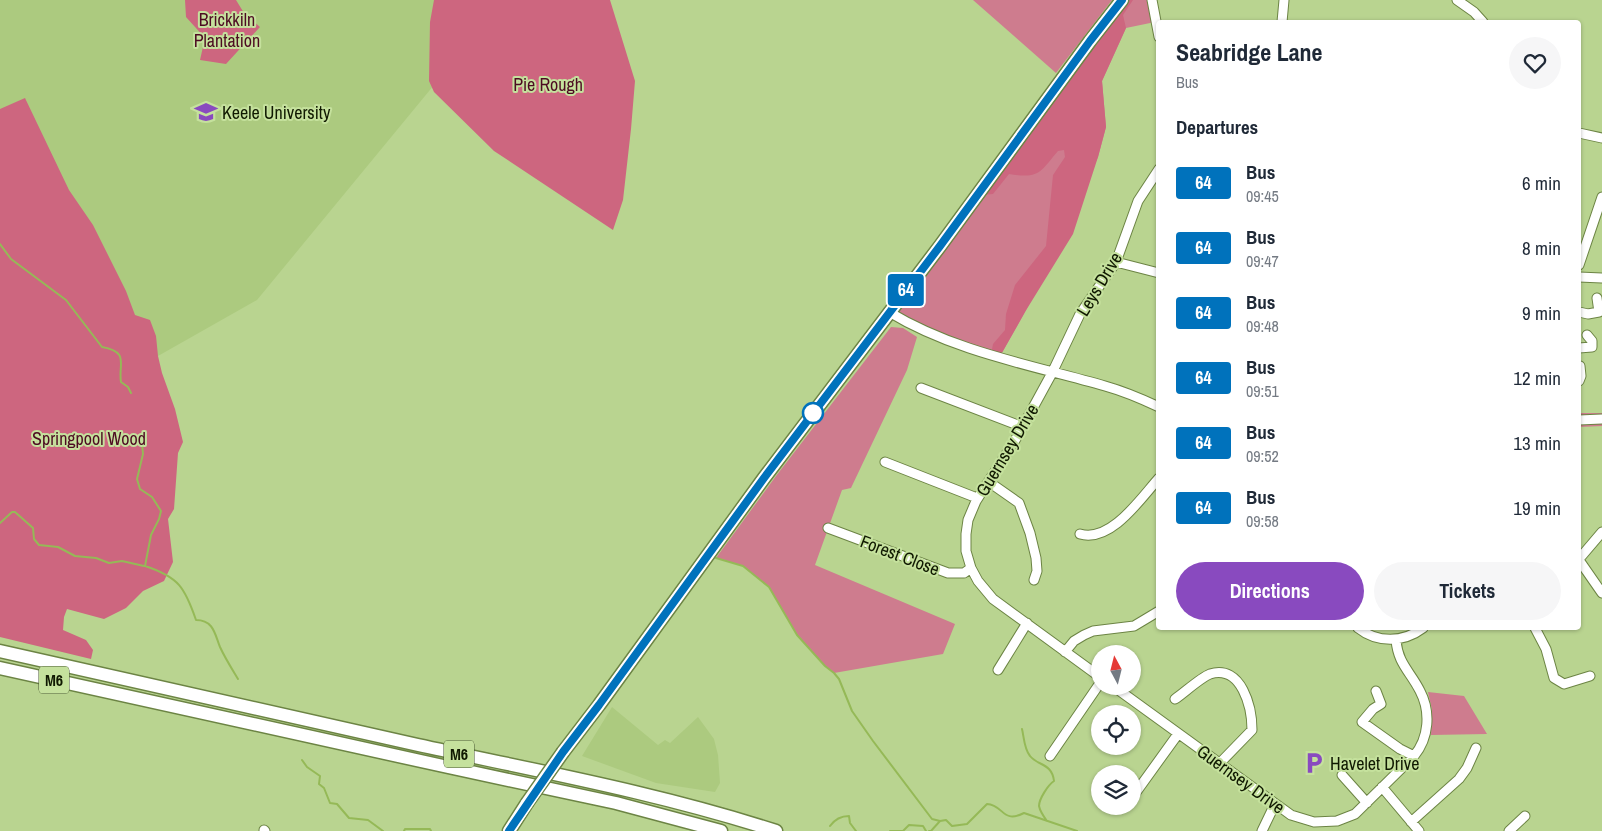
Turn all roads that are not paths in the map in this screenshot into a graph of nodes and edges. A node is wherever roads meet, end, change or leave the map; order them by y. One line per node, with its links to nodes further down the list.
1 (1122, 0): 18 (highway)
2 (1152, 0): 7 (street)
3 (1284, 0): 5 (street)
4 (1457, 0): 6 (street)
5 (1282, 20)
6 (1481, 20)
7 (1156, 25)
8 (1581, 133): 9 (street)
9 (1602, 138)
10 (1156, 173): 13 (street, Leys Drive)
11 (1602, 199): 12 (street)
12 (1581, 260)
13 (1116, 262): 14 (street); 22 (street, Leys Drive)
14 (1156, 272)
15 (1581, 277): 16 (street)
16 (1602, 278)
17 (1597, 298): 19 (street)
18 (889, 312): 22 (street); 68 (highway, bridge)
19 (1581, 312)
20 (1587, 335): 21 (street)
21 (1581, 348)
22 (1052, 373): 24 (street); 27 (street, Guernsey Drive)
23 (921, 388): 27 (street)
24 (1156, 406)
25 (1602, 419): 26 (street)
26 (1581, 420)
27 (1023, 427): 30 (street, Guernsey Drive)
28 (885, 462): 31 (street)
29 (1156, 481): 34 (street)
30 (989, 482): 31 (street, Guernsey Drive); 38 (street)
31 (977, 498): 37 (street, Guernsey Drive)
32 (828, 528): 37 (street, Forest Close)
33 (1602, 532): 35 (street)
34 (1080, 534)
35 (1581, 557)
36 (1581, 562): 39 (street)
37 (971, 568): 41 (street, Guernsey Drive)
38 (1034, 580)
39 (1602, 593)
40 (1156, 613): 47 (street)
41 (1027, 623): 47 (street, Guernsey Drive); 49 (street)
42 (1361, 630): 45 (street)
43 (1420, 630): 45 (street)
44 (1536, 630): 51 (street)
45 (1396, 640): 59 (street, Guernsey Drive)
46 (0, 651): 70 (highway, M6)
47 (1065, 652): 50 (street, Guernsey Drive)
48 (0, 668): 69 (highway, M6)
49 (998, 670)
50 (1091, 671)
51 (1590, 676)
52 (1376, 691): 59 (street)
53 (1092, 695): 58 (street)
54 (1125, 695): 56 (street, Guernsey Drive)
55 (1175, 699): 60 (street)
56 (1178, 734): 60 (street, Guernsey Drive); 62 (street)
57 (1476, 748): 67 (street)
58 (1050, 756)
59 (1414, 756): 63 (street, Guernsey Drive)
60 (1219, 764): 65 (street, Guernsey Drive)
61 (1342, 775): 64 (street)
62 (1141, 785)
63 (1382, 787): 64 (street, Guernsey Drive); 67 (street)
64 (1366, 803): 65 (street, Guernsey Drive)
65 (1275, 804): 71 (street)
66 (1525, 816): 73 (street)
67 (1412, 822): 72 (street)
68 (509, 831)
69 (721, 831)
70 (776, 831)
71 (1262, 831)
72 (1420, 831)
73 (1509, 831)

